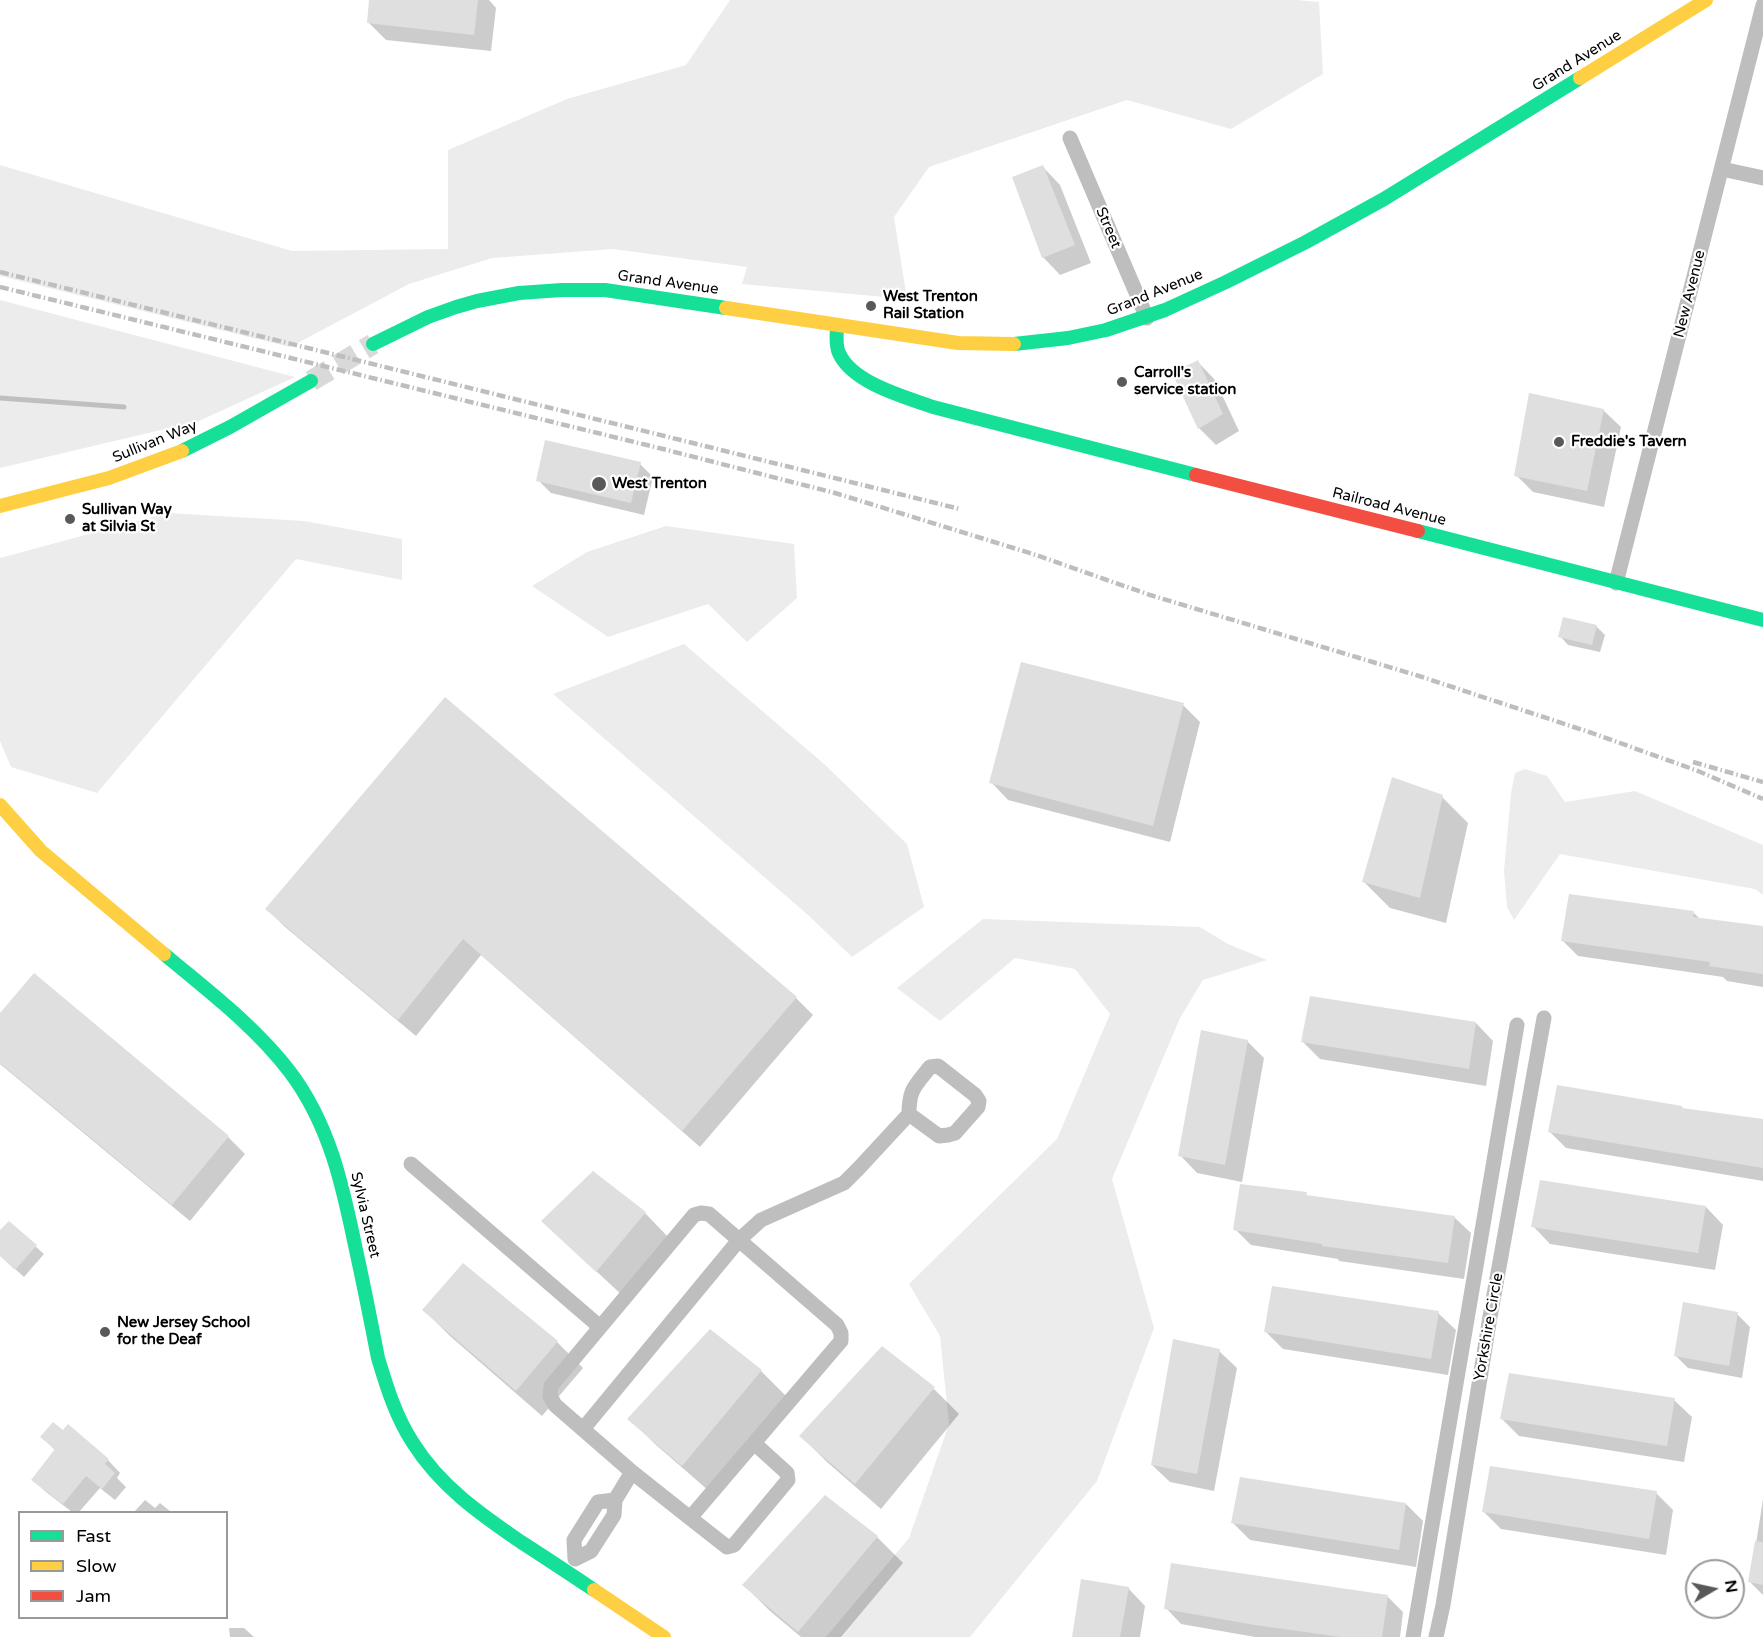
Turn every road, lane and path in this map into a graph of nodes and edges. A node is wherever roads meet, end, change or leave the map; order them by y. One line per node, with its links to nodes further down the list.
1 (1706, 0): 6 (main road, Grand Avenue)
2 (1763, 4): 4 (street, New Avenue)
3 (1070, 138): 6 (street, Street)
4 (1722, 169): 5 (street); 11 (street, New Avenue)
5 (1763, 178)
6 (1147, 318): 7 (main road, Grand Avenue)
7 (837, 325): 8 (main road, Grand Avenue); 11 (main road, Railroad Avenue)
8 (373, 344)
9 (311, 381): 10 (main road, Sullivan Way)
10 (0, 507)
11 (1616, 582): 12 (main road, Railroad Avenue)
12 (1763, 620)
13 (0, 805): 24 (main road, Sylvia Street)
14 (1544, 1018): 27 (street, Yorkshire Circle)
15 (1517, 1025): 26 (street, Yorkshire Circle)
16 (909, 1114): 16 (street); 18 (street)
17 (411, 1164): 19 (street)
18 (739, 1240): 19 (street); 20 (street); 21 (street)
19 (600, 1327): 20 (street)
20 (583, 1429): 22 (street)
21 (754, 1443): 23 (street); 23 (street)
22 (632, 1472): 23 (street); 24 (street)
23 (690, 1518)
24 (572, 1565): 25 (main road, Sylvia Street)
25 (664, 1637)
26 (1413, 1637)
27 (1436, 1637)

